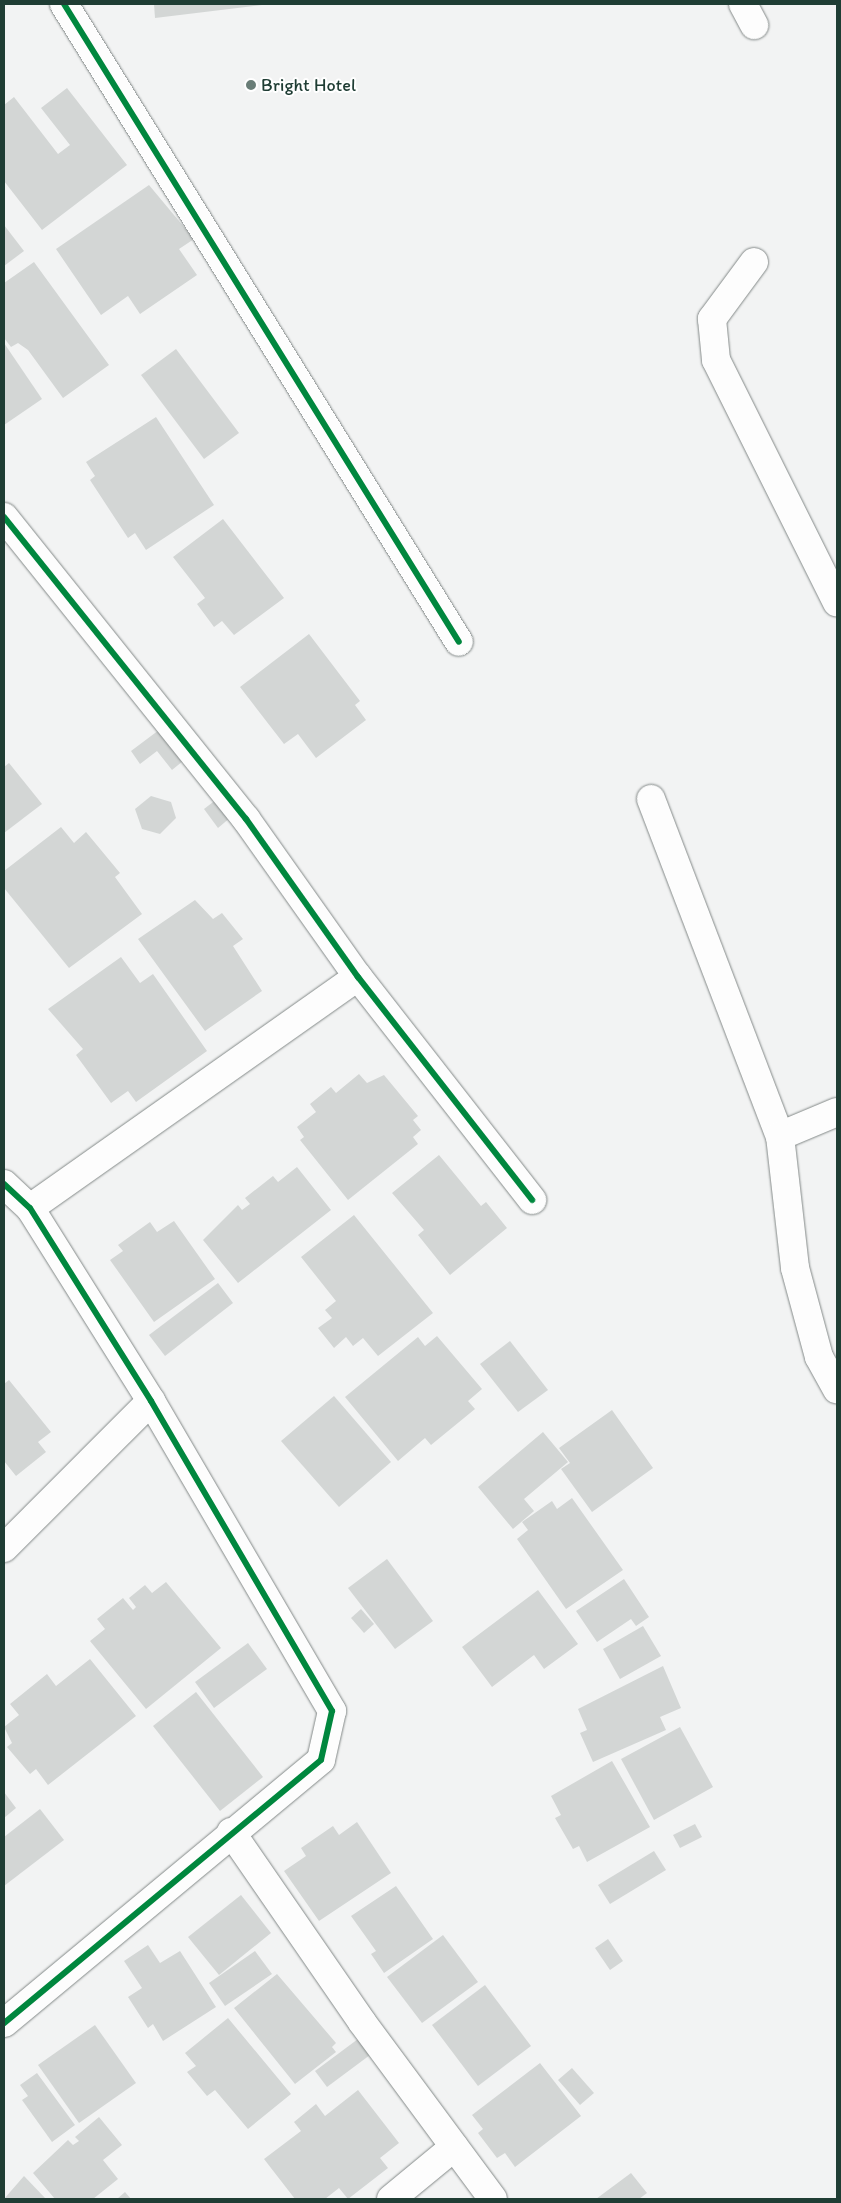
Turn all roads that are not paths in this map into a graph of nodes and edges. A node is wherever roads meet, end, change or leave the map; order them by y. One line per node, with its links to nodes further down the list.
1 (64, 4): 5 (street)
2 (754, 262): 4 (street)
3 (4, 517): 7 (street)
4 (837, 603)
5 (459, 642)
6 (651, 799): 9 (street)
7 (358, 977): 11 (street); 12 (street)
8 (837, 1112): 9 (street)
9 (780, 1136): 13 (street)
10 (4, 1184): 12 (street)
11 (532, 1200)
12 (30, 1208): 14 (street)
13 (837, 1389)
14 (151, 1402): 15 (street); 16 (street)
15 (4, 1548)
16 (231, 1832): 17 (street); 18 (street)
17 (4, 2024)
18 (454, 2146): 19 (street); 20 (street)
19 (392, 2199)
20 (494, 2199)

